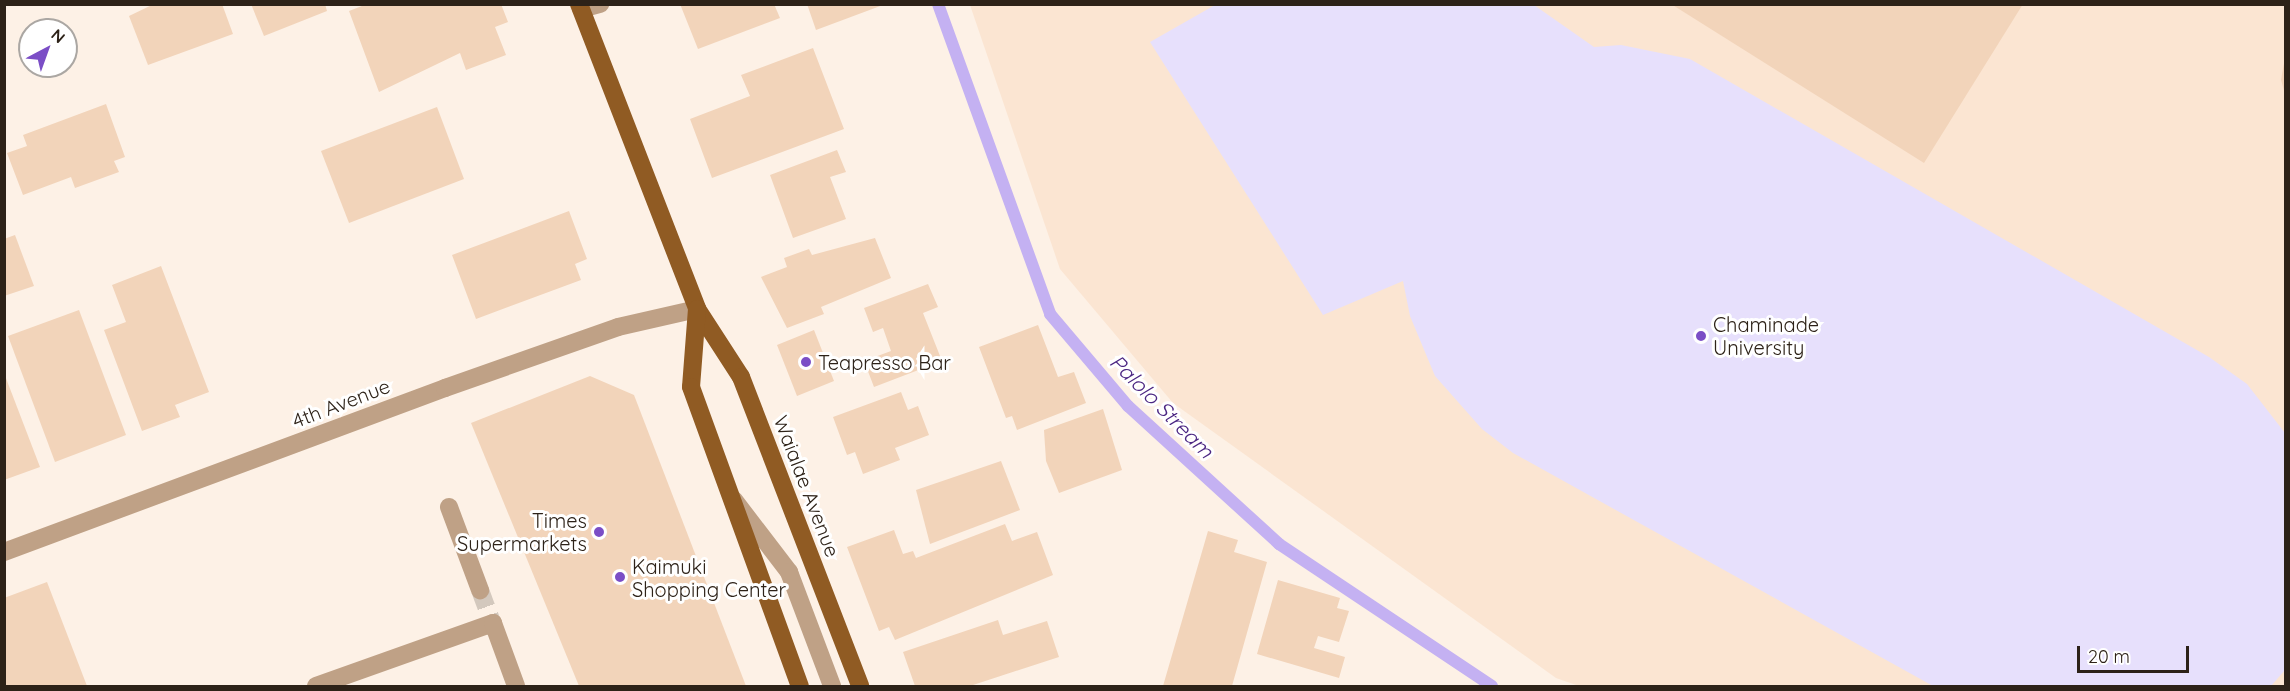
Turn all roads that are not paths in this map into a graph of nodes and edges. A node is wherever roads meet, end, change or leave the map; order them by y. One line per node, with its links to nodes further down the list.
1 (600, 4): 2 (street)
2 (580, 7): 3 (main road, Waialae Avenue)
3 (697, 309): 4 (main road, Waialae Avenue); 6 (street, 4th Avenue); 12 (main road, Waialae Avenue)
4 (728, 491): 10 (main road, Waialae Avenue); 11 (street)
5 (449, 507): 7 (street)
6 (4, 552)
7 (480, 590)
8 (316, 687): 9 (street)
9 (516, 687)
10 (800, 687)
11 (832, 687)
12 (860, 687)

